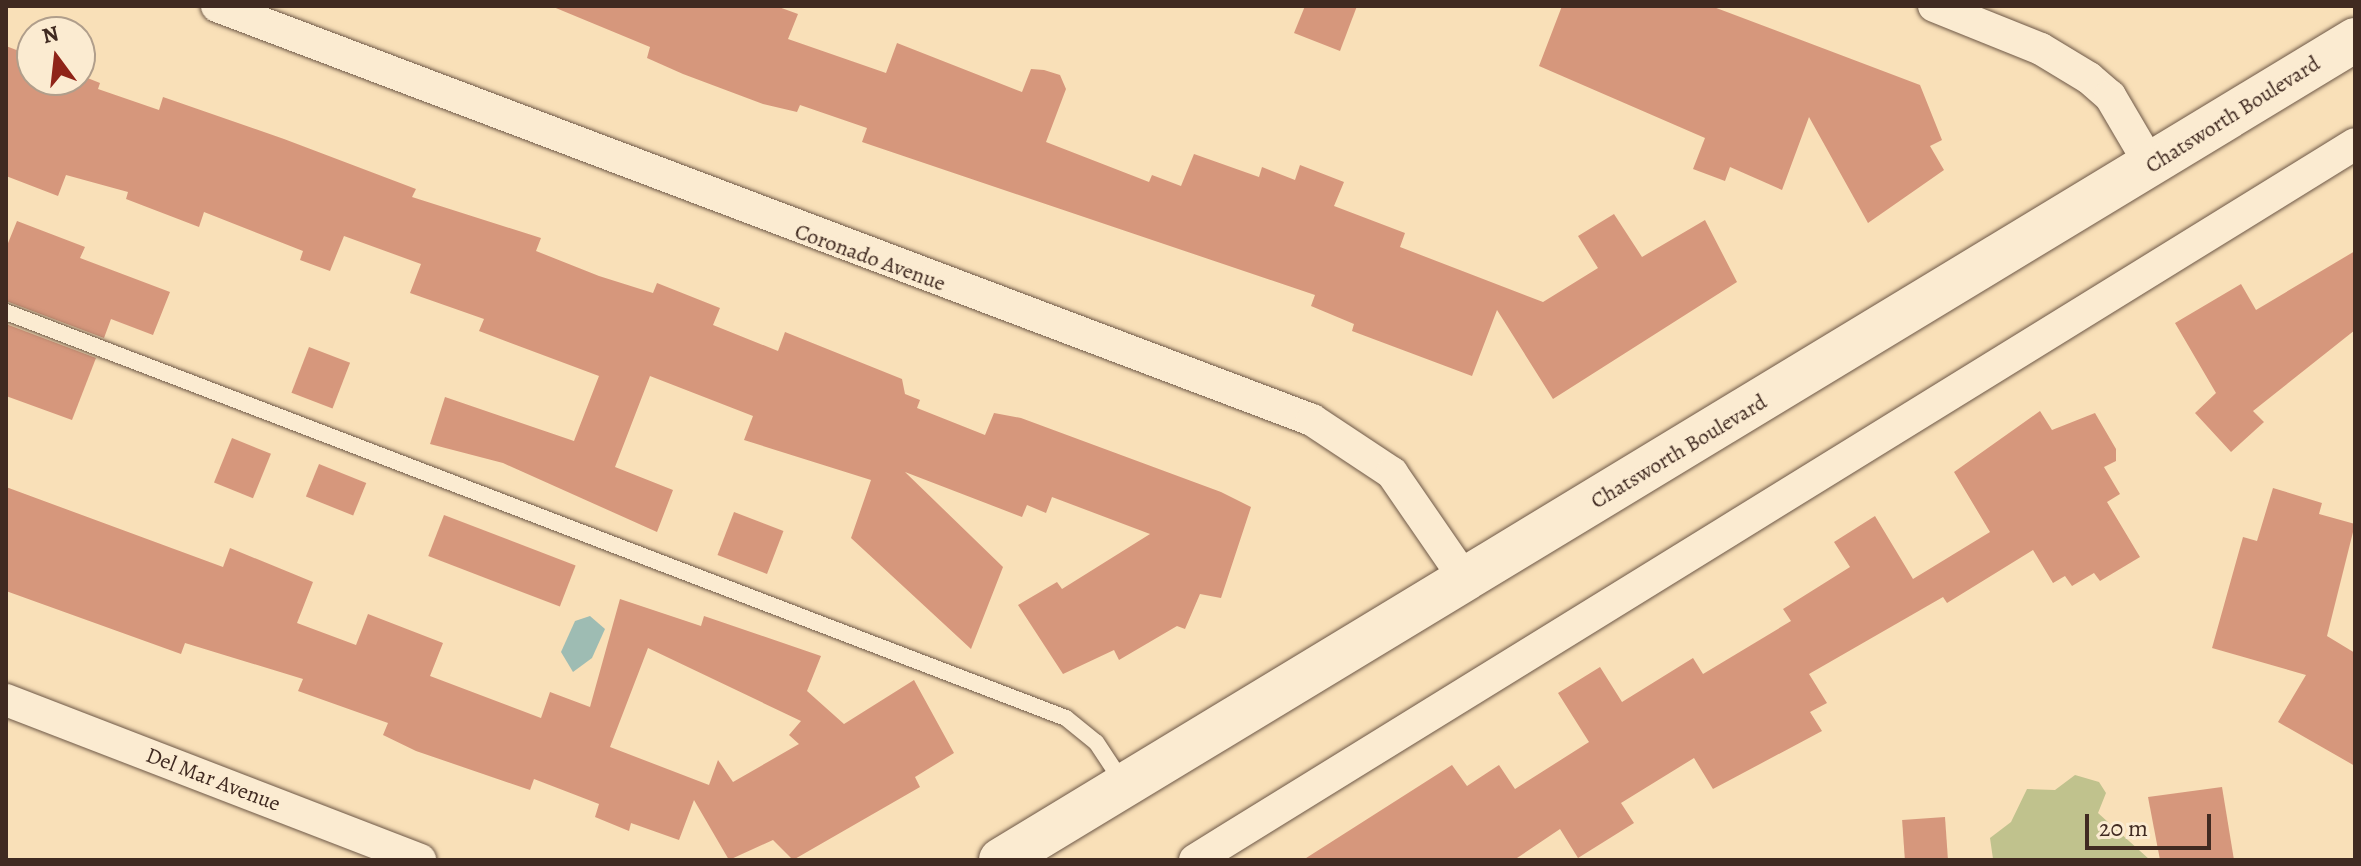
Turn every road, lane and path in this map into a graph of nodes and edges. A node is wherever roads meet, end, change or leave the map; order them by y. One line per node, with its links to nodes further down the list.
1 (217, 6): 7 (street, Coronado Avenue)
2 (1934, 6): 5 (street)
3 (2355, 40): 5 (main road, Chatsworth Boulevard)
4 (2355, 144): 12 (street)
5 (2151, 166): 7 (main road, Chatsworth Boulevard)
6 (6, 312): 9 (lane)
7 (1467, 582): 9 (main road, Chatsworth Boulevard)
8 (6, 700): 10 (street, Del Mar Avenue)
9 (1124, 785): 11 (main road, Chatsworth Boulevard)
10 (420, 860)
11 (1001, 860)
12 (1195, 860)

